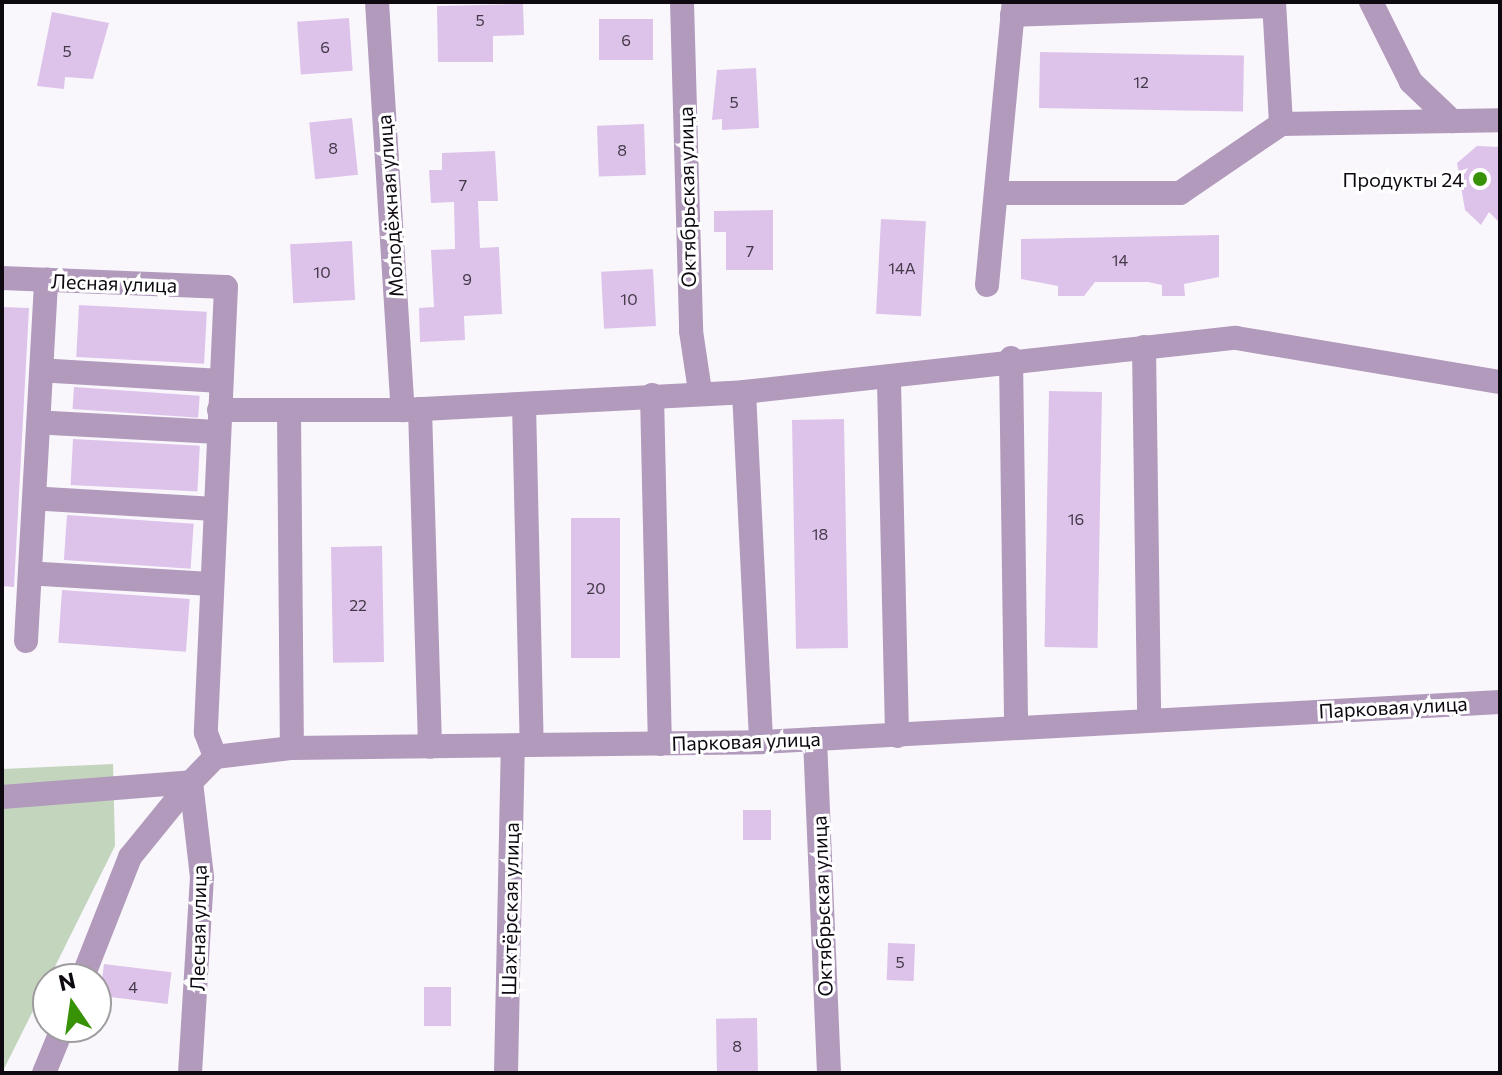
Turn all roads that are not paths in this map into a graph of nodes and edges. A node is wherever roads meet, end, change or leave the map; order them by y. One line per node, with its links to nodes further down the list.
1 (377, 2): 23 (street, Молодёжная улица)
2 (682, 2): 19 (street, Октябрьская улица)
3 (1371, 2): 7 (street)
4 (1274, 4): 5 (street); 8 (street)
5 (1013, 8): 9 (street)
6 (1500, 120): 7 (street)
7 (1452, 121): 8 (street)
8 (1281, 124): 9 (street)
9 (996, 193): 12 (street)
10 (2, 278): 11 (street, Лесная улица)
11 (46, 280): 16 (street, Лесная улица); 31 (street)
12 (987, 285)
13 (1144, 347): 14 (street); 18 (street); 33 (street)
14 (1011, 358): 17 (street); 34 (street)
15 (54, 371): 16 (street)
16 (221, 381): 25 (street)
17 (889, 381): 20 (street); 35 (street)
18 (1500, 382)
19 (700, 391): 20 (street); 21 (street)
20 (744, 392): 37 (street)
21 (652, 395): 22 (street); 38 (street)
22 (524, 404): 23 (street); 39 (street, Шахтёрская улица)
23 (412, 410): 24 (street); 40 (street, Молодёжная улица)
24 (289, 413): 25 (street); 41 (street)
25 (219, 421): 26 (street); 28 (street)
26 (51, 423)
27 (46, 499): 28 (street)
28 (215, 509): 30 (street)
29 (42, 574): 30 (street)
30 (211, 584): 42 (street)
31 (26, 641)
32 (1500, 702): 33 (street, Парковая улица)
33 (1149, 718): 34 (street, Парковая улица)
34 (1016, 727): 35 (street, Парковая улица)
35 (897, 736): 36 (street, Парковая улица)
36 (815, 739): 37 (street, Парковая улица); 50 (street, Октябрьская улица)
37 (761, 742): 38 (street, Парковая улица)
38 (660, 744): 39 (street, Парковая улица)
39 (523, 746): 40 (street, Парковая улица); 49 (street, Шахтёрская улица)
40 (430, 747): 41 (street, Парковая улица)
41 (292, 748): 42 (street, Парковая улица)
42 (215, 757): 43 (street)
43 (191, 782): 44 (street); 45 (street); 48 (street, Лесная улица)
44 (2, 797)
45 (88, 963)
46 (56, 1043): 47 (street)
47 (44, 1073)
48 (190, 1073)
49 (506, 1073)
50 (829, 1073)

